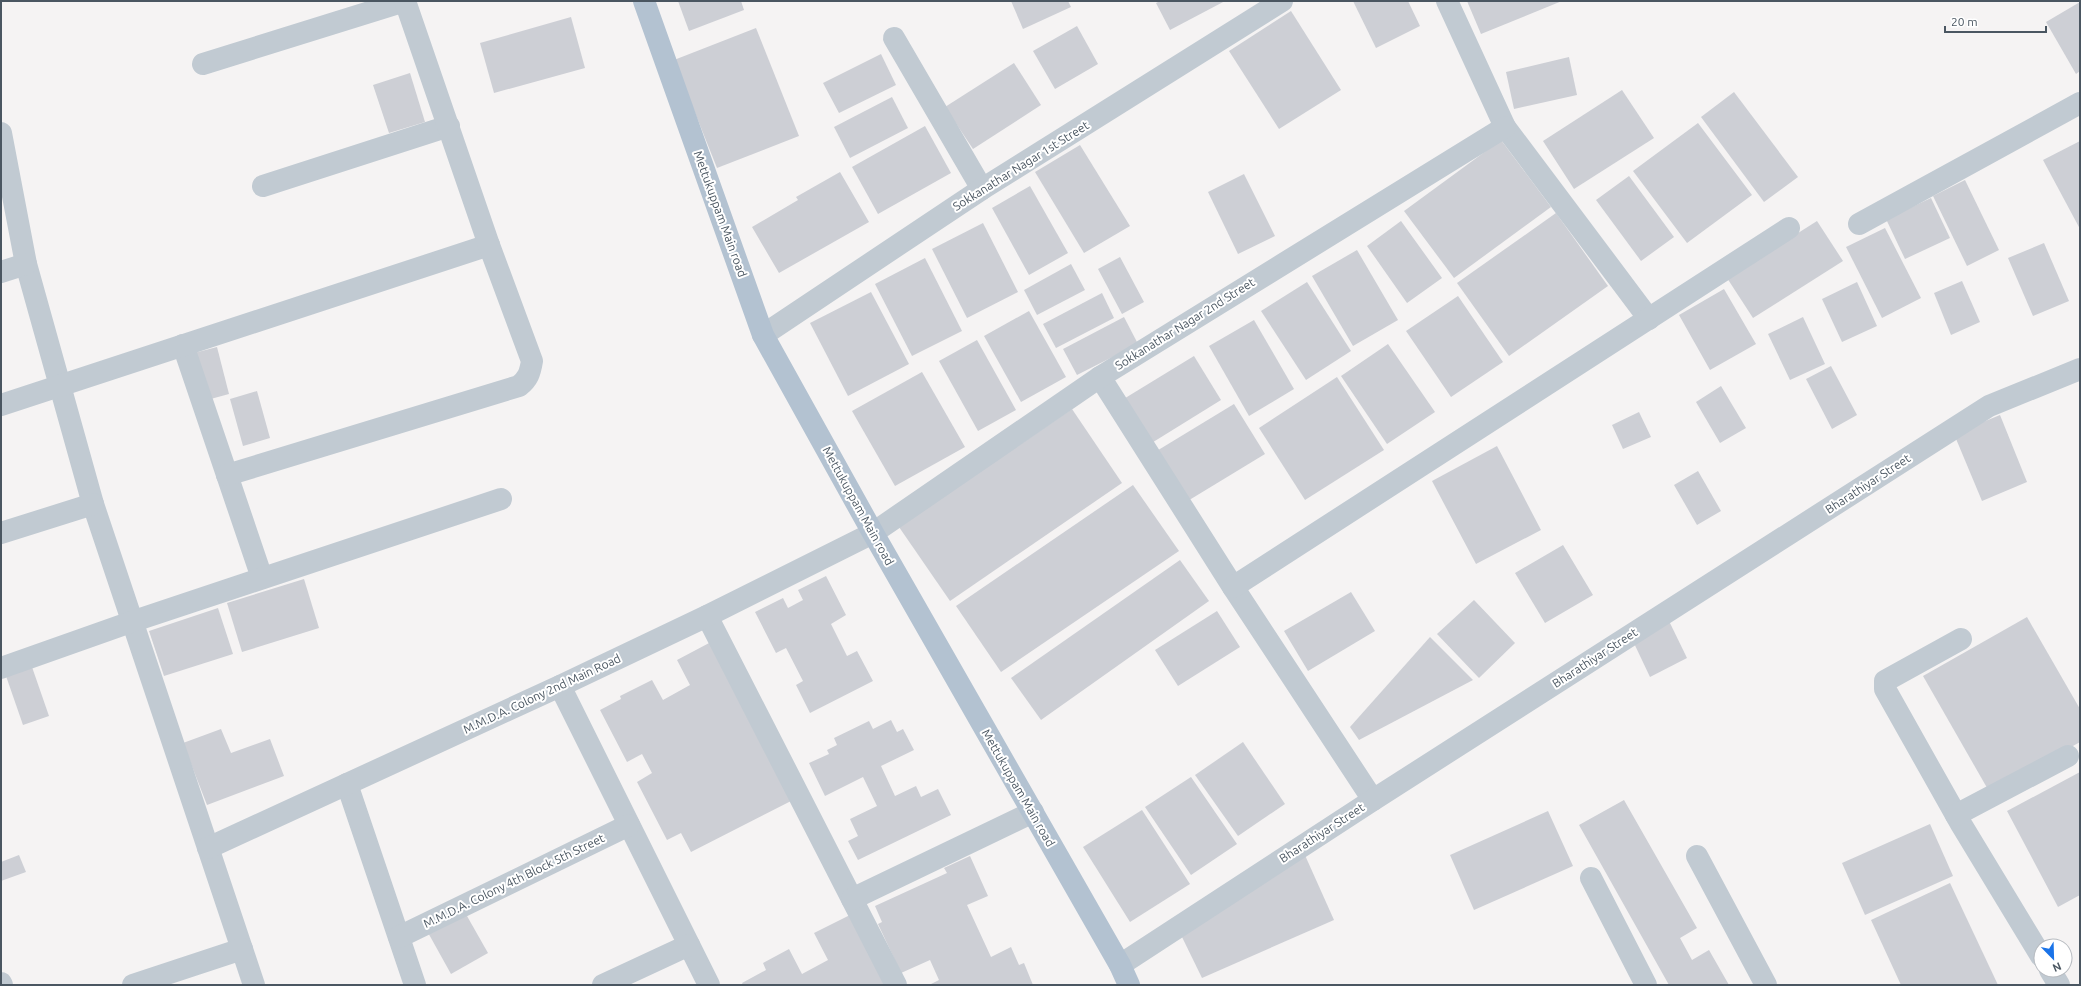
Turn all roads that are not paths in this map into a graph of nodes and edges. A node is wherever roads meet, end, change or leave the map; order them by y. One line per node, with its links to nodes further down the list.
1 (405, 1): 6 (street); 8 (street)
2 (644, 1): 19 (main road, Mettukuppam Main road)
3 (1282, 1): 12 (street, Sokkanathar Nagar 1st Street)
4 (1447, 1): 9 (street)
5 (894, 38): 12 (street)
6 (203, 64)
7 (2080, 103): 13 (street)
8 (449, 126): 11 (street); 15 (street)
9 (1505, 127): 18 (street); 22 (street, Sokkanathar Nagar 2nd Street)
10 (1, 133): 16 (street)
11 (263, 186)
12 (982, 189): 19 (street, Sokkanathar Nagar 1st Street)
13 (1859, 224)
14 (1789, 228): 18 (street)
15 (490, 245): 20 (street); 25 (street)
16 (26, 264): 17 (street); 23 (street)
17 (1, 272)
18 (1649, 319): 31 (street)
19 (763, 335): 29 (main road, Mettukuppam Main road)
20 (183, 345): 23 (street); 25 (street)
21 (2080, 369): 39 (street, Bharathiyar Street)
22 (1100, 377): 29 (street, Sokkanathar Nagar 2nd Street); 31 (street)
23 (60, 385): 24 (street); 27 (street)
24 (1, 405)
25 (227, 475): 30 (street)
26 (501, 499): 30 (street)
27 (93, 504): 28 (street); 33 (street)
28 (1, 533)
29 (873, 533): 32 (street, M.M.D.A. Colony 2nd Main Road); 40 (main road, Mettukuppam Main road)
30 (262, 578): 33 (street)
31 (1233, 587): 39 (street)
32 (707, 616): 36 (street, M.M.D.A. Colony 2nd Main Road); 46 (street)
33 (131, 622): 35 (street); 43 (street)
34 (1961, 639): 41 (street)
35 (1, 668)
36 (560, 686): 38 (street, M.M.D.A. Colony 2nd Main Road); 42 (street)
37 (2068, 756): 41 (street)
38 (347, 784): 43 (street, M.M.D.A. Colony 2nd Main Road); 47 (street)
39 (1373, 800): 51 (street, Bharathiyar Street)
40 (1033, 812): 46 (street); 51 (main road, Mettukuppam Main road)
41 (1956, 815): 48 (street)
42 (629, 824): 47 (street, M.M.D.A. Colony 4th Block 5th Street); 49 (street)
43 (208, 848): 50 (street)
44 (1697, 856): 60 (street)
45 (1590, 878): 59 (street)
46 (852, 899): 57 (street)
47 (399, 937): 54 (street)
48 (2033, 943)
49 (689, 945): 55 (street); 56 (street)
50 (242, 949): 52 (street); 53 (street)
51 (1120, 965): 58 (main road, Mettukuppam Main road)
52 (133, 985)
53 (254, 985)
54 (416, 985)
55 (603, 985)
56 (709, 985)
57 (896, 985)
58 (1129, 985)
59 (1646, 985)
60 (1766, 985)

